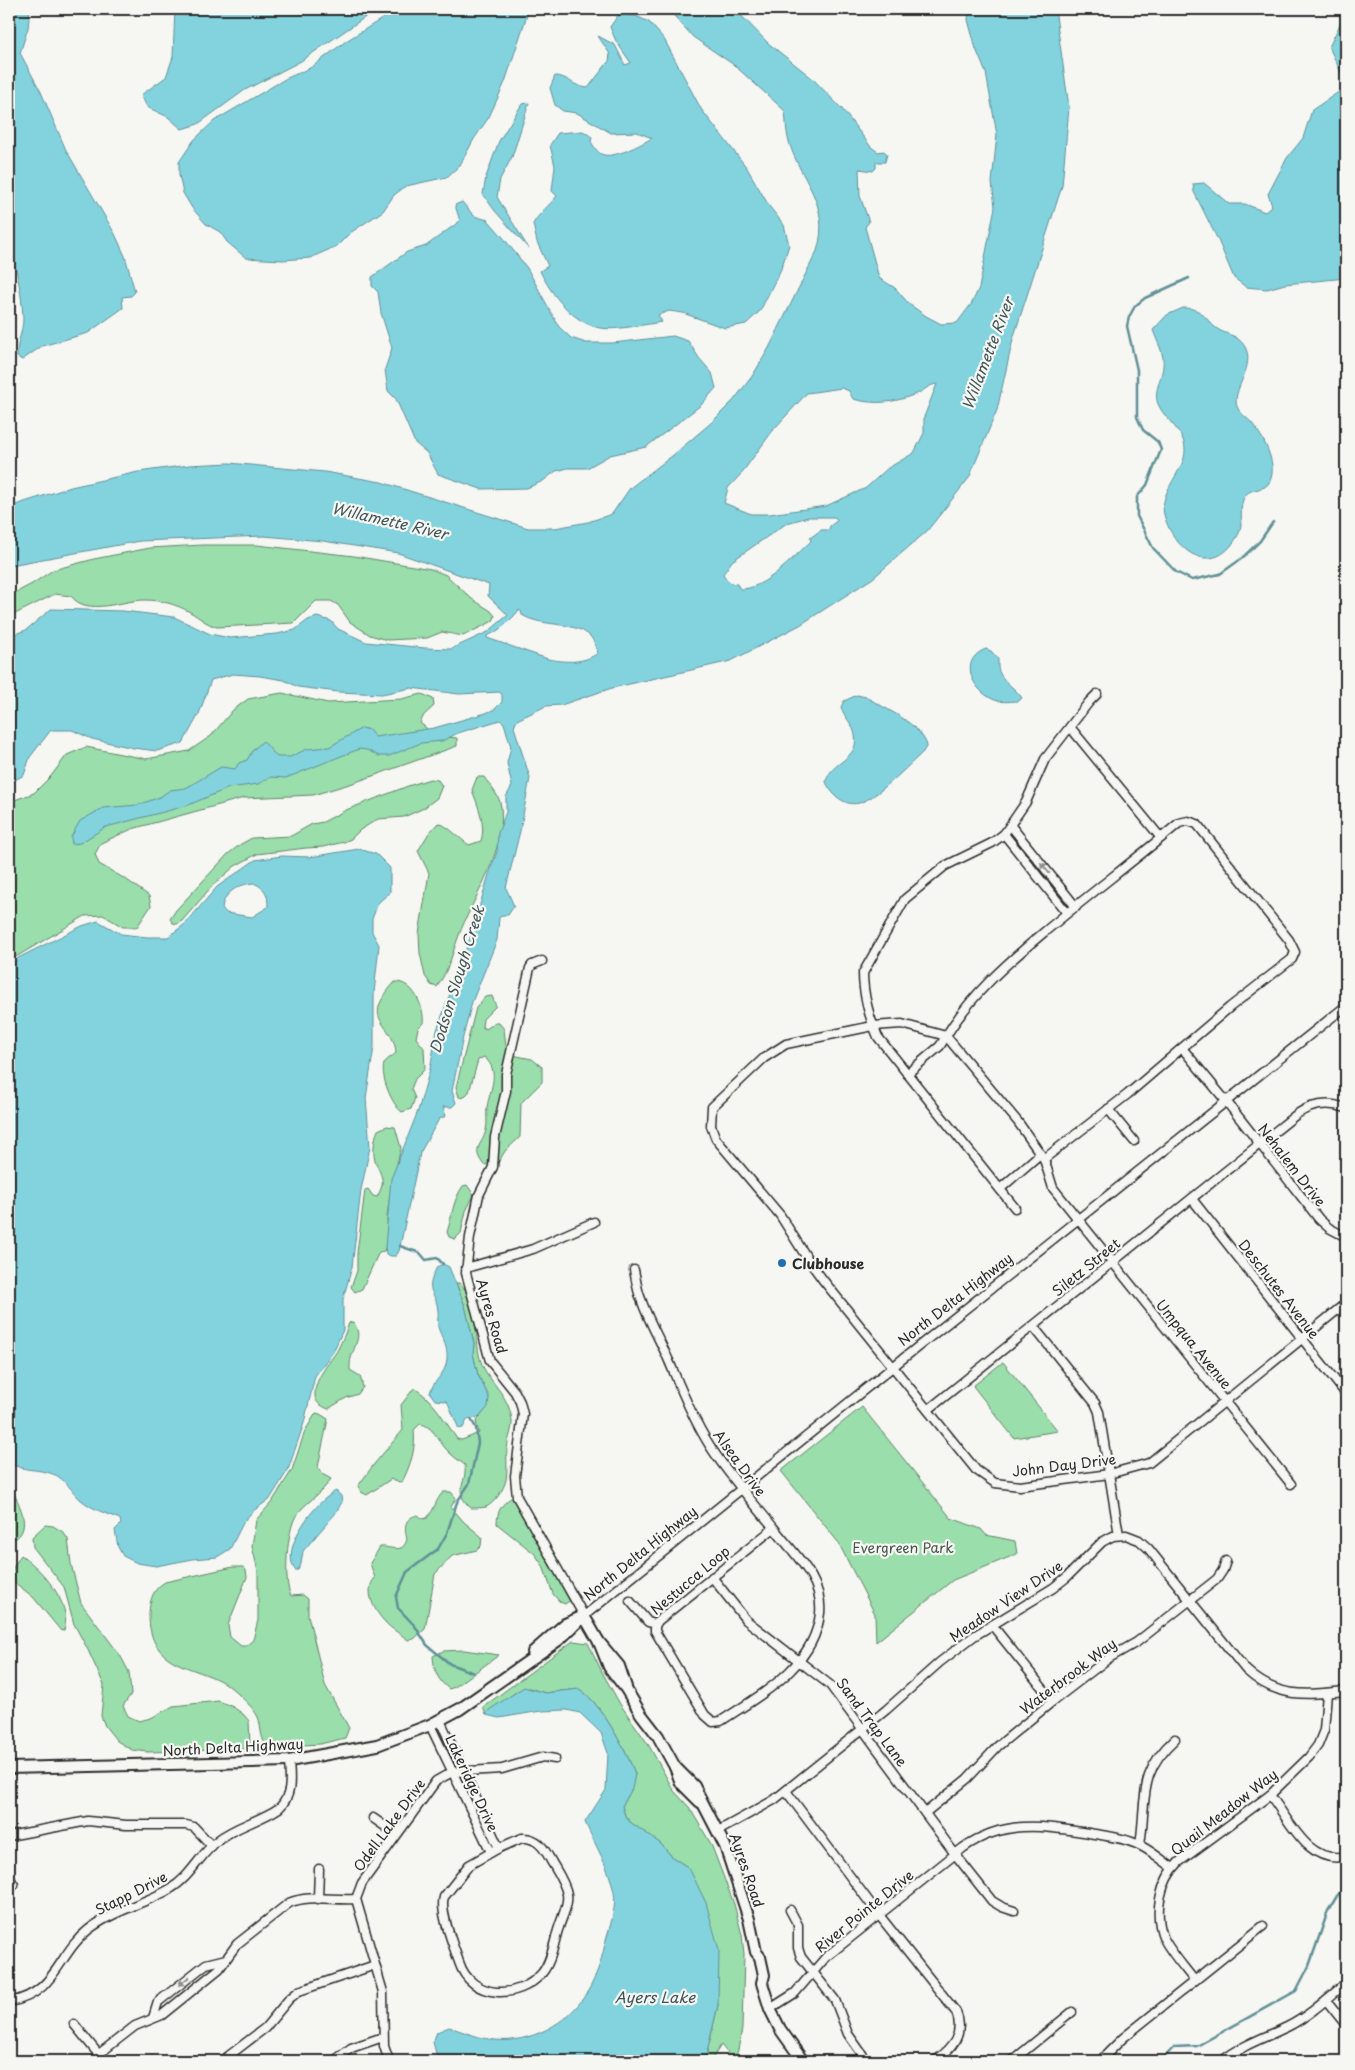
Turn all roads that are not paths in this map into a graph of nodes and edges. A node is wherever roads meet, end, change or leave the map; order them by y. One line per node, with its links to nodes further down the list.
1 (1097, 694): 2 (street)
2 (1070, 727): 3 (street); 5 (street)
3 (1011, 826): 4 (street); 6 (street, one-way to 3)
4 (1004, 834): 7 (street); 10 (street)
5 (1161, 838): 6 (street); 12 (street)
6 (1076, 906): 7 (street)
7 (1067, 913): 11 (street)
8 (542, 962): 27 (street, Ayres Road)
9 (1346, 1006): 14 (street, North Delta Highway)
10 (873, 1026): 11 (street); 13 (street); 32 (street, John Day Drive)
11 (946, 1036): 13 (street); 19 (street, Umpqua Avenue)
12 (1182, 1048): 14 (street, Nehalem Drive); 16 (street)
13 (907, 1074): 20 (street)
14 (1226, 1101): 18 (street, Nehalem Drive); 23 (street, North Delta Highway)
15 (1346, 1108): 18 (street, Siletz Street)
16 (1108, 1109): 17 (street); 19 (street)
17 (1134, 1141)
18 (1259, 1144): 21 (street, Siletz Street); 25 (street, Nehalem Drive)
19 (1042, 1156): 20 (street); 23 (street, Umpqua Avenue)
20 (1000, 1189): 22 (street)
21 (1192, 1199): 26 (street, Siletz Street); 31 (street, Deschutes Avenue)
22 (1015, 1208)
23 (1078, 1219): 26 (street, Umpqua Avenue); 32 (street, North Delta Highway)
24 (594, 1222): 27 (street)
25 (1346, 1237)
26 (1112, 1261): 30 (street, Siletz Street); 34 (street, Umpqua Avenue)
27 (466, 1268): 45 (street, Ayres Road)
28 (634, 1270): 38 (street, Alsea Drive)
29 (1346, 1303): 31 (street, John Day Drive)
30 (1033, 1326): 35 (street, Siletz Street); 36 (street)
31 (1303, 1339): 33 (street, Deschutes Avenue); 34 (street, John Day Drive)
32 (892, 1367): 35 (street, John Day Drive); 38 (street, North Delta Highway)
33 (1346, 1394)
34 (1225, 1402): 36 (street, John Day Drive); 37 (street, Umpqua Avenue)
35 (928, 1410): 36 (street, John Day Drive)
36 (1109, 1474): 40 (street)
37 (1291, 1484)
38 (742, 1488): 39 (street, Alsea Drive); 45 (street, North Delta Highway)
39 (774, 1528): 42 (street, Nestucca Loop); 48 (street, Alsea Drive)
40 (1119, 1535): 43 (street); 47 (street, Meadow View Drive)
41 (1226, 1562): 43 (street, Waterbrook Way)
42 (712, 1577): 46 (street, Nestucca Loop); 48 (street, Sand Trap Lane)
43 (1191, 1600): 50 (street); 51 (street, Waterbrook Way)
44 (630, 1601): 46 (street)
45 (584, 1616): 52 (street, North Delta Highway); 64 (street, Ayres Road)
46 (655, 1624): 48 (street, Nestucca Loop)
47 (992, 1625): 51 (street); 53 (street, Meadow View Drive)
48 (798, 1660): 53 (street, Sand Trap Lane)
49 (1346, 1691): 50 (street)
50 (1327, 1693): 61 (street, Quail Meadow Way)
51 (1053, 1701): 62 (street, Waterbrook Way)
52 (435, 1722): 56 (street, North Delta Highway); 58 (street, Lakeridge Drive); 59 (street, Lakeridge Drive)
53 (862, 1729): 60 (street, Meadow View Drive); 62 (street, Sand Trap Lane)
54 (1175, 1739): 67 (street)
55 (555, 1759): 59 (street)
56 (289, 1761): 57 (street, North Delta Highway); 68 (street, Stapp Drive)
57 (9, 1768)
58 (452, 1772): 59 (street); 65 (street, Odell Lake Drive); 70 (street, Lakeridge Drive)
59 (463, 1772): 69 (street, Lakeridge Drive)
60 (786, 1791): 64 (street, Meadow View Drive); 81 (street)
61 (1270, 1795): 72 (street); 73 (street, Quail Meadow Way)
62 (925, 1813): 71 (street, Sand Trap Lane)
63 (373, 1818): 65 (street)
64 (718, 1831): 90 (street, Ayres Road)
65 (396, 1834): 78 (street, Odell Lake Drive)
66 (9, 1836): 68 (street)
67 (1140, 1845): 71 (street, River Pointe Drive); 73 (street, River Pointe Drive)
68 (212, 1846): 89 (street, Stapp Drive)
69 (499, 1848): 70 (street); 70 (street)
70 (491, 1852)
71 (955, 1854): 80 (street); 81 (street, River Pointe Drive)
72 (1346, 1856)
73 (1173, 1868): 86 (street, Quail Meadow Way)
74 (319, 1869): 77 (street)
75 (9, 1877): 76 (street)
76 (14, 1885)
77 (318, 1899): 78 (street); 83 (street)
78 (356, 1899): 84 (street)
79 (790, 1910): 85 (street)
80 (1014, 1911)
81 (879, 1915): 85 (street, River Pointe Drive); 103 (street)
82 (1263, 1926): 86 (street)
83 (226, 1959): 92 (street); 92 (street, one-way to 92)
84 (375, 1965): 95 (street); 98 (street)
85 (812, 1972): 90 (street, River Pointe Drive); 102 (street)
86 (1194, 1980): 105 (street)
87 (1346, 1983): 88 (street)
88 (1326, 2000): 94 (street); 106 (street)
89 (9, 2002)
90 (770, 2009): 101 (street, Ayres Road)
91 (1072, 2012): 104 (street)
92 (153, 2018): 96 (street)
93 (74, 2024): 96 (street)
94 (1346, 2025)
95 (383, 2037): 99 (street); 100 (street)
96 (99, 2054): 97 (street)
97 (104, 2061)
98 (222, 2061)
99 (334, 2061)
100 (389, 2061)
101 (803, 2061)
102 (867, 2061)
103 (936, 2061)
104 (1012, 2061)
105 (1100, 2061)
106 (1222, 2061)

